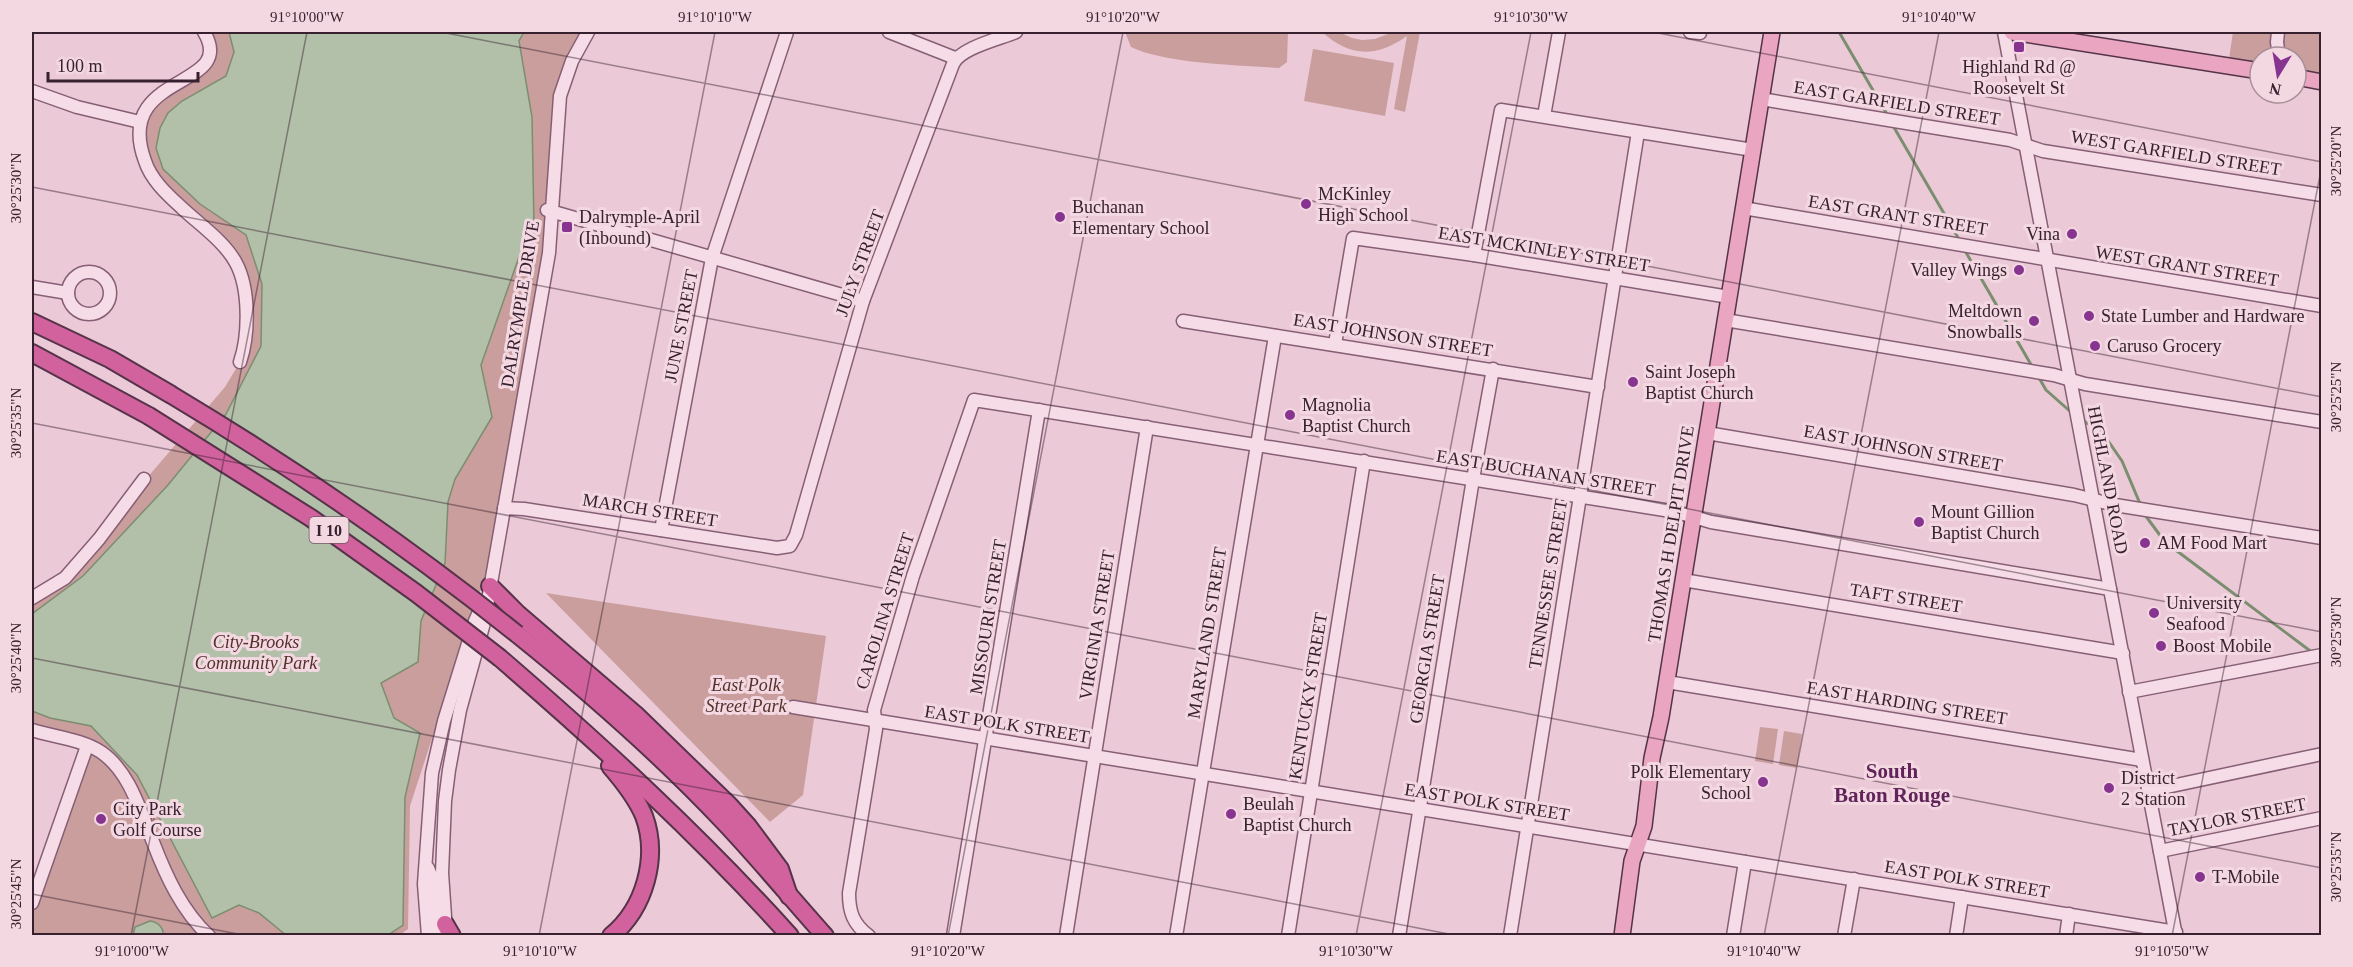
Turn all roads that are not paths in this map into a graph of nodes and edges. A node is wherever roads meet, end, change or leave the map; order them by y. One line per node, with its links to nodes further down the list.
1 (204, 32): 15 (street)
2 (588, 32): 21 (street, DALRYMPLE DRIVE)
3 (787, 32): 23 (street, JUNE STREET)
4 (889, 32): 10 (street)
5 (1016, 32): 10 (street)
6 (1559, 32): 14 (street)
7 (1772, 32): 13 (main road, THOMAS H DELPIT DRIVE)
8 (2004, 32): 17 (street, HIGHLAND ROAD)
9 (2012, 32): 11 (main road)
10 (955, 58): 29 (street, JULY STREET)
11 (2248, 69)
12 (32, 91): 15 (street)
13 (1761, 99): 17 (street, EAST GARFIELD STREET); 18 (main road, THOMAS H DELPIT DRIVE)
14 (1544, 116): 16 (street); 22 (street)
15 (140, 122): 37 (street)
16 (1638, 132): 18 (street); 25 (street, TENNESSEE STREET)
17 (2026, 145): 19 (street, WEST GARFIELD STREET); 24 (street, HIGHLAND ROAD)
18 (1753, 150): 20 (main road, THOMAS H DELPIT DRIVE)
19 (2322, 195)
20 (1743, 208): 24 (street, EAST GRANT STREET); 28 (main road, THOMAS H DELPIT DRIVE)
21 (550, 211): 23 (street); 52 (street, DALRYMPLE DRIVE)
22 (1474, 255): 25 (street, EAST MCKINLEY STREET); 35 (street, EAST MCKINLEY STREET)
23 (712, 258): 29 (street); 54 (street, JUNE STREET)
24 (2047, 259): 30 (street, WEST GRANT STREET); 39 (street, HIGHLAND ROAD)
25 (1616, 279): 28 (street, EAST MCKINLEY STREET); 40 (street, TENNESSEE STREET)
26 (32, 287): 27 (street)
27 (68, 293)
28 (1729, 297): 31 (main road, THOMAS H DELPIT DRIVE)
29 (863, 301): 56 (street, JULY STREET)
30 (2322, 306)
31 (1725, 320): 39 (street); 45 (main road, THOMAS H DELPIT DRIVE)
32 (1183, 321): 34 (street, EAST JOHNSON STREET)
33 (32, 322): 85 (highway, I 10, bridge)
34 (1275, 336): 35 (street, EAST JOHNSON STREET); 46 (street, MARYLAND STREET)
35 (1335, 344): 38 (street, EAST JOHNSON STREET)
36 (32, 353): 65 (highway, I 10, bridge)
37 (240, 362)
38 (1493, 369): 40 (street, EAST JOHNSON STREET); 49 (street, GEORGIA STREET)
39 (2072, 386): 43 (street); 51 (street, HIGHLAND ROAD)
40 (1598, 387): 50 (street, TENNESSEE STREET)
41 (975, 400): 42 (street, EAST BUCHANAN STREET); 67 (street, CAROLINA STREET)
42 (1039, 410): 44 (street, EAST BUCHANAN STREET); 69 (street, MISSOURI STREET)
43 (2322, 422)
44 (1147, 428): 46 (street, EAST BUCHANAN STREET); 72 (street, VIRGINIA STREET)
45 (1707, 433): 51 (street, EAST JOHNSON STREET); 53 (main road, THOMAS H DELPIT DRIVE)
46 (1257, 445): 47 (street, EAST BUCHANAN STREET); 74 (street, MARYLAND STREET)
47 (1364, 461): 49 (street, EAST BUCHANAN STREET); 76 (street, KENTUCKY STREET)
48 (144, 479): 60 (street)
49 (1473, 479): 50 (street, EAST BUCHANAN STREET); 77 (street, GEORGIA STREET)
50 (1581, 496): 53 (street, EAST BUCHANAN STREET); 79 (street, TENNESSEE STREET)
51 (2093, 500): 55 (street, EAST JOHNSON STREET); 59 (street, HIGHLAND ROAD)
52 (504, 508): 54 (street, MARCH STREET); 58 (street, DALRYMPLE DRIVE)
53 (1693, 517): 57 (main road, THOMAS H DELPIT DRIVE); 59 (street, EAST BUCHANAN STREET)
54 (661, 530): 56 (street, MARCH STREET)
55 (2322, 538)
56 (790, 546)
57 (1683, 580): 61 (street, TAFT STREET); 63 (main road, THOMAS H DELPIT DRIVE)
58 (490, 586): 83 (street, DALRYMPLE DRIVE); 85 (highway); 90 (street, DALRYMPLE DRIVE)
59 (2110, 589): 61 (street, HIGHLAND ROAD)
60 (32, 598)
61 (2123, 652): 64 (street, HIGHLAND ROAD)
62 (2322, 655): 64 (street)
63 (1667, 682): 73 (street, EAST HARDING STREET); 80 (main road, THOMAS H DELPIT DRIVE)
64 (2129, 692): 73 (street, HIGHLAND ROAD)
65 (555, 705): 95 (highway); 96 (highway, I 10)
66 (793, 706): 67 (street, EAST POLK STREET)
67 (874, 721): 69 (street, EAST POLK STREET); 98 (street, CAROLINA STREET)
68 (32, 730): 70 (street)
69 (987, 739): 72 (street, EAST POLK STREET); 99 (street, MISSOURI STREET)
70 (87, 746): 87 (street); 92 (street)
71 (2322, 754): 75 (street)
72 (1095, 756): 74 (street, EAST POLK STREET); 100 (street, VIRGINIA STREET)
73 (2142, 760): 75 (street, HIGHLAND ROAD)
74 (1203, 773): 76 (street, EAST POLK STREET); 101 (street, MARYLAND STREET)
75 (2148, 791): 81 (street, HIGHLAND ROAD)
76 (1311, 792): 77 (street, EAST POLK STREET); 102 (street, KENTUCKY STREET)
77 (1419, 809): 79 (street, EAST POLK STREET); 103 (street, GEORGIA STREET)
78 (2322, 818): 81 (street, TAYLOR STREET)
79 (1527, 826): 80 (street, EAST POLK STREET); 104 (street, TENNESSEE STREET)
80 (1638, 844): 82 (street, EAST POLK STREET); 105 (main road, THOMAS H DELPIT DRIVE)
81 (2160, 851): 91 (street, HIGHLAND ROAD)
82 (1745, 862): 84 (street, EAST POLK STREET); 106 (street)
83 (427, 866): 89 (street, DALRYMPLE DRIVE); 90 (street)
84 (1854, 879): 86 (street, EAST POLK STREET); 107 (street)
85 (789, 896): 97 (highway, I 10)
86 (1962, 897): 88 (street, EAST POLK STREET); 108 (street)
87 (32, 903)
88 (2069, 914): 91 (street, EAST POLK STREET); 109 (street)
89 (426, 921): 93 (street); 94 (street, DALRYMPLE DRIVE)
90 (445, 933)
91 (2176, 934)
92 (209, 936)
93 (422, 936)
94 (428, 936)
95 (611, 936)
96 (790, 936)
97 (825, 936)
98 (869, 936)
99 (953, 936)
100 (1066, 936)
101 (1176, 936)
102 (1288, 936)
103 (1399, 936)
104 (1510, 936)
105 (1623, 936)
106 (1733, 936)
107 (1844, 936)
108 (1956, 936)
109 (2066, 936)

